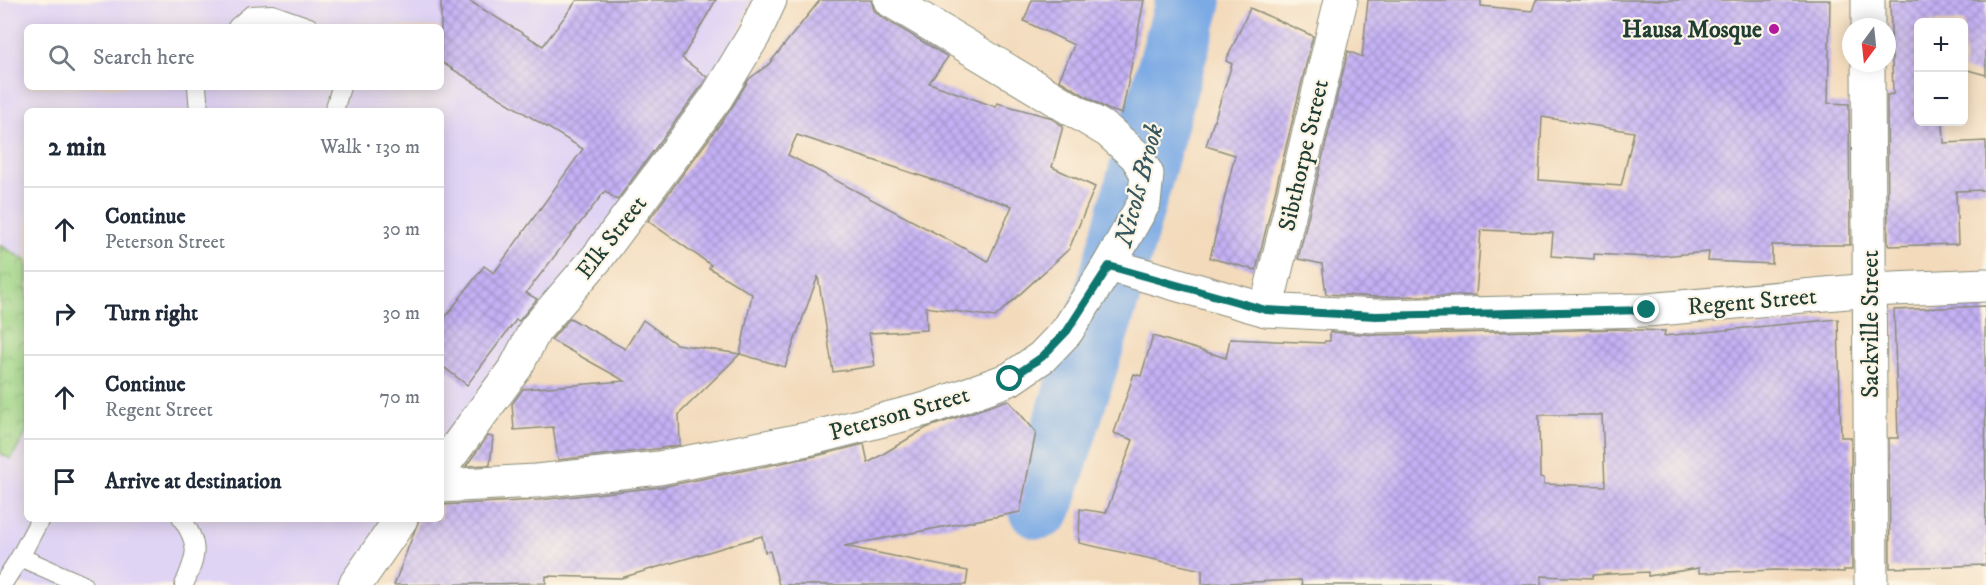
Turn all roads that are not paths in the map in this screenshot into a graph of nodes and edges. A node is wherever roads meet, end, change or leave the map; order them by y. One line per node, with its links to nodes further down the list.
1 (770, 0): 17 (street, Elk Street)
2 (890, 0): 13 (street, Peterson Street)
3 (1341, 0): 16 (street, Sibthorpe Street)
4 (1868, 0): 5 (street)
5 (1868, 18)
6 (240, 24): 7 (lane)
7 (300, 24)
8 (1868, 72): 15 (street, Sackville Street)
9 (197, 90): 11 (lane)
10 (340, 90): 12 (lane)
11 (199, 108)
12 (335, 108)
13 (1115, 267): 16 (street, Regent Street); 18 (street, Peterson Street)
14 (1986, 285): 15 (street, Regent Street)
15 (1870, 290): 16 (street, Regent Street); 27 (street, Sackville Street)
16 (1266, 310)
17 (444, 464)
18 (444, 486)
19 (38, 522): 22 (lane)
20 (184, 522): 25 (lane)
21 (399, 522): 26 (street)
22 (20, 557): 23 (lane); 24 (lane)
23 (2, 585)
24 (83, 585)
25 (184, 585)
26 (355, 585)
27 (1871, 585)

